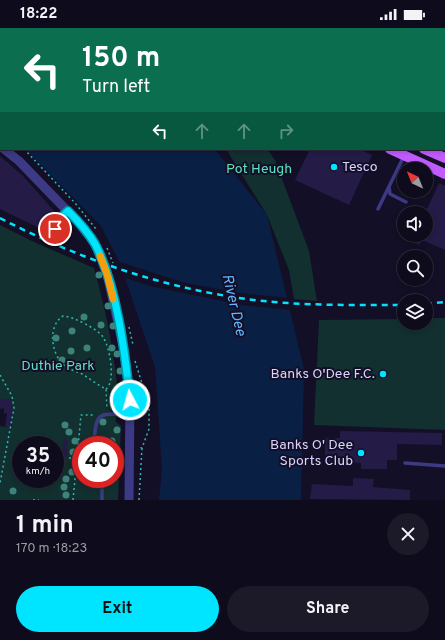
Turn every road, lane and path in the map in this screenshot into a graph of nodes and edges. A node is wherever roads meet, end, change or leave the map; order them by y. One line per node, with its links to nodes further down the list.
1 (5, 150): 10 (street)
2 (395, 150): 4 (main road)
3 (426, 150): 5 (main road)
4 (406, 152): 6 (main road); 7 (lane)
5 (445, 158)
6 (445, 174)
7 (389, 186): 8 (lane); 9 (lane)
8 (406, 202)
9 (378, 209)
10 (68, 211): 11 (lane); 17 (street)
11 (64, 238)
12 (0, 375): 23 (path)
13 (106, 390): 13 (path); 14 (path)
14 (107, 411): 16 (lane); 16 (path); 19 (lane)
15 (98, 412): 18 (path)
16 (118, 414): 17 (lane)
17 (131, 414): 30 (street)
18 (80, 436)
19 (94, 436)
20 (142, 448): 31 (path)
21 (405, 463): 22 (lane)
22 (445, 466)
23 (0, 484)
24 (74, 488): 28 (path)
25 (102, 488): 29 (lane)
26 (34, 500): 27 (path)
27 (39, 500)
28 (73, 500)
29 (102, 500)
30 (129, 500)
31 (139, 500)

